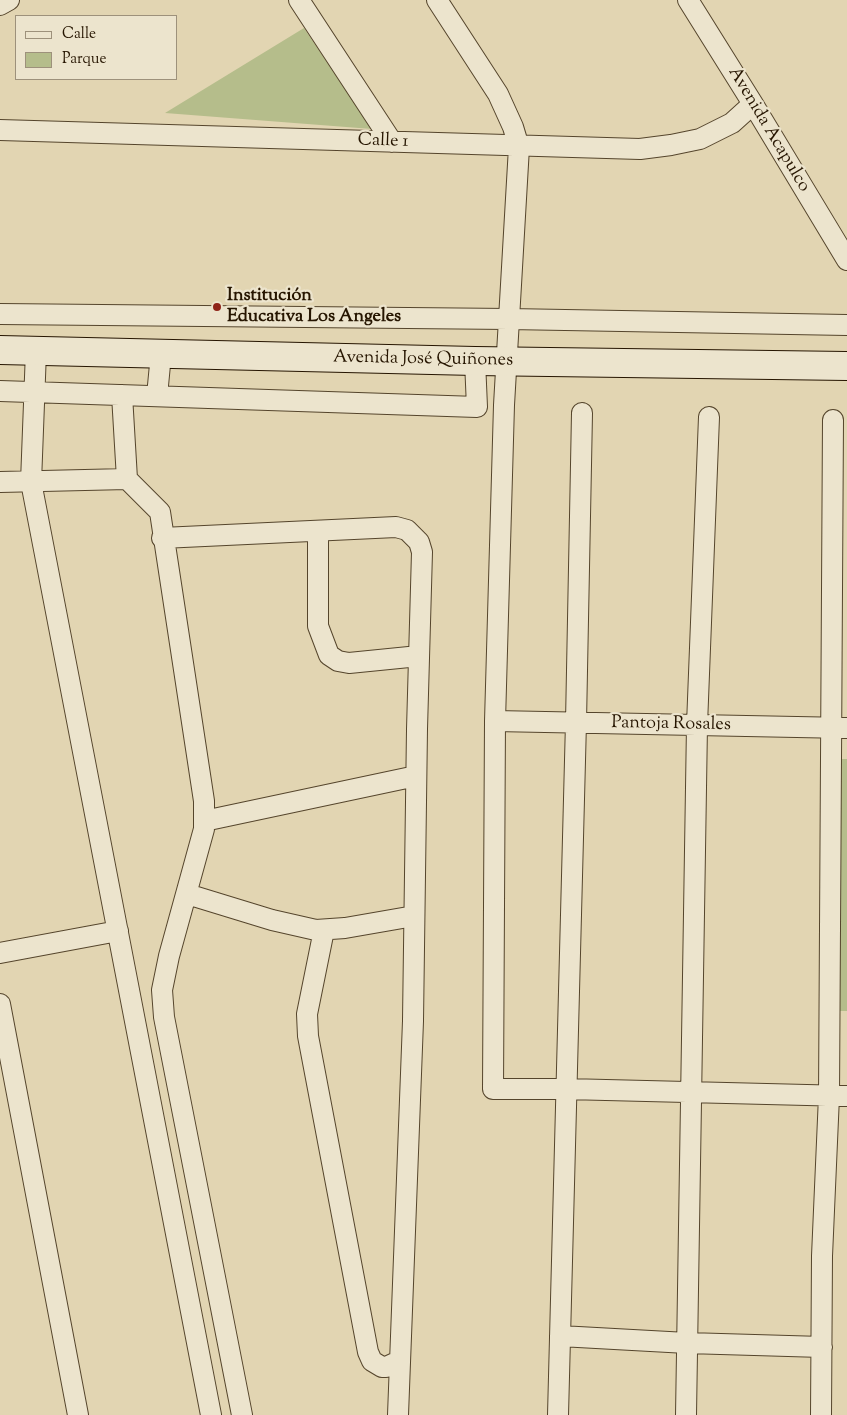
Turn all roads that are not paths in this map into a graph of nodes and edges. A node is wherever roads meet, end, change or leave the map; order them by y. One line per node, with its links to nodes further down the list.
1 (9, 0): 5 (street)
2 (299, 0): 8 (street)
3 (437, 0): 9 (street)
4 (688, 0): 6 (street, Avenida Acapulco)
5 (0, 6)
6 (753, 104): 9 (street, Calle 1); 10 (street, Avenida Acapulco)
7 (0, 130): 8 (street, Calle 1)
8 (392, 142): 9 (street, Calle 1)
9 (519, 146): 12 (street)
10 (847, 260)
11 (0, 314): 12 (street)
12 (509, 319): 13 (street); 18 (street)
13 (847, 325)
14 (0, 350): 15 (street, Avenida José Quiñones)
15 (36, 351): 16 (street, Avenida José Quiñones); 21 (street)
16 (161, 354): 17 (street, Avenida José Quiñones); 23 (street)
17 (475, 362): 18 (street, Avenida José Quiñones); 23 (street)
18 (506, 362): 19 (street, Avenida José Quiñones); 33 (street)
19 (847, 366)
20 (0, 391): 21 (street)
21 (35, 392): 22 (street); 29 (street)
22 (122, 395): 23 (street); 27 (street)
23 (157, 396)
24 (582, 413): 34 (street)
25 (709, 417): 35 (street)
26 (833, 420): 36 (street)
27 (127, 479): 29 (street); 31 (street)
28 (0, 482): 29 (street)
29 (31, 482): 42 (street)
30 (318, 531): 31 (street); 32 (street); 32 (street)
31 (162, 538): 38 (street)
32 (419, 656): 37 (street)
33 (495, 721): 34 (street, Pantoja Rosales); 45 (street)
34 (576, 722): 35 (street, Pantoja Rosales); 45 (street)
35 (697, 725): 36 (street, Pantoja Rosales); 46 (street)
36 (839, 728): 47 (street)
37 (416, 776): 38 (street); 40 (street)
38 (204, 821): 39 (street)
39 (186, 894): 41 (street); 54 (street)
40 (414, 916): 41 (street); 51 (street)
41 (324, 930): 51 (street)
42 (118, 931): 43 (street); 53 (street)
43 (0, 953)
44 (0, 1004): 52 (street)
45 (566, 1089): 46 (street); 48 (street)
46 (691, 1092): 47 (street); 49 (street)
47 (838, 1096): 50 (street)
48 (560, 1336): 49 (street); 56 (street)
49 (687, 1343): 50 (street); 57 (street)
50 (822, 1347): 58 (street)
51 (399, 1361): 55 (street)
52 (78, 1415)
53 (211, 1415)
54 (242, 1415)
55 (398, 1415)
56 (558, 1415)
57 (686, 1415)
58 (820, 1415)

